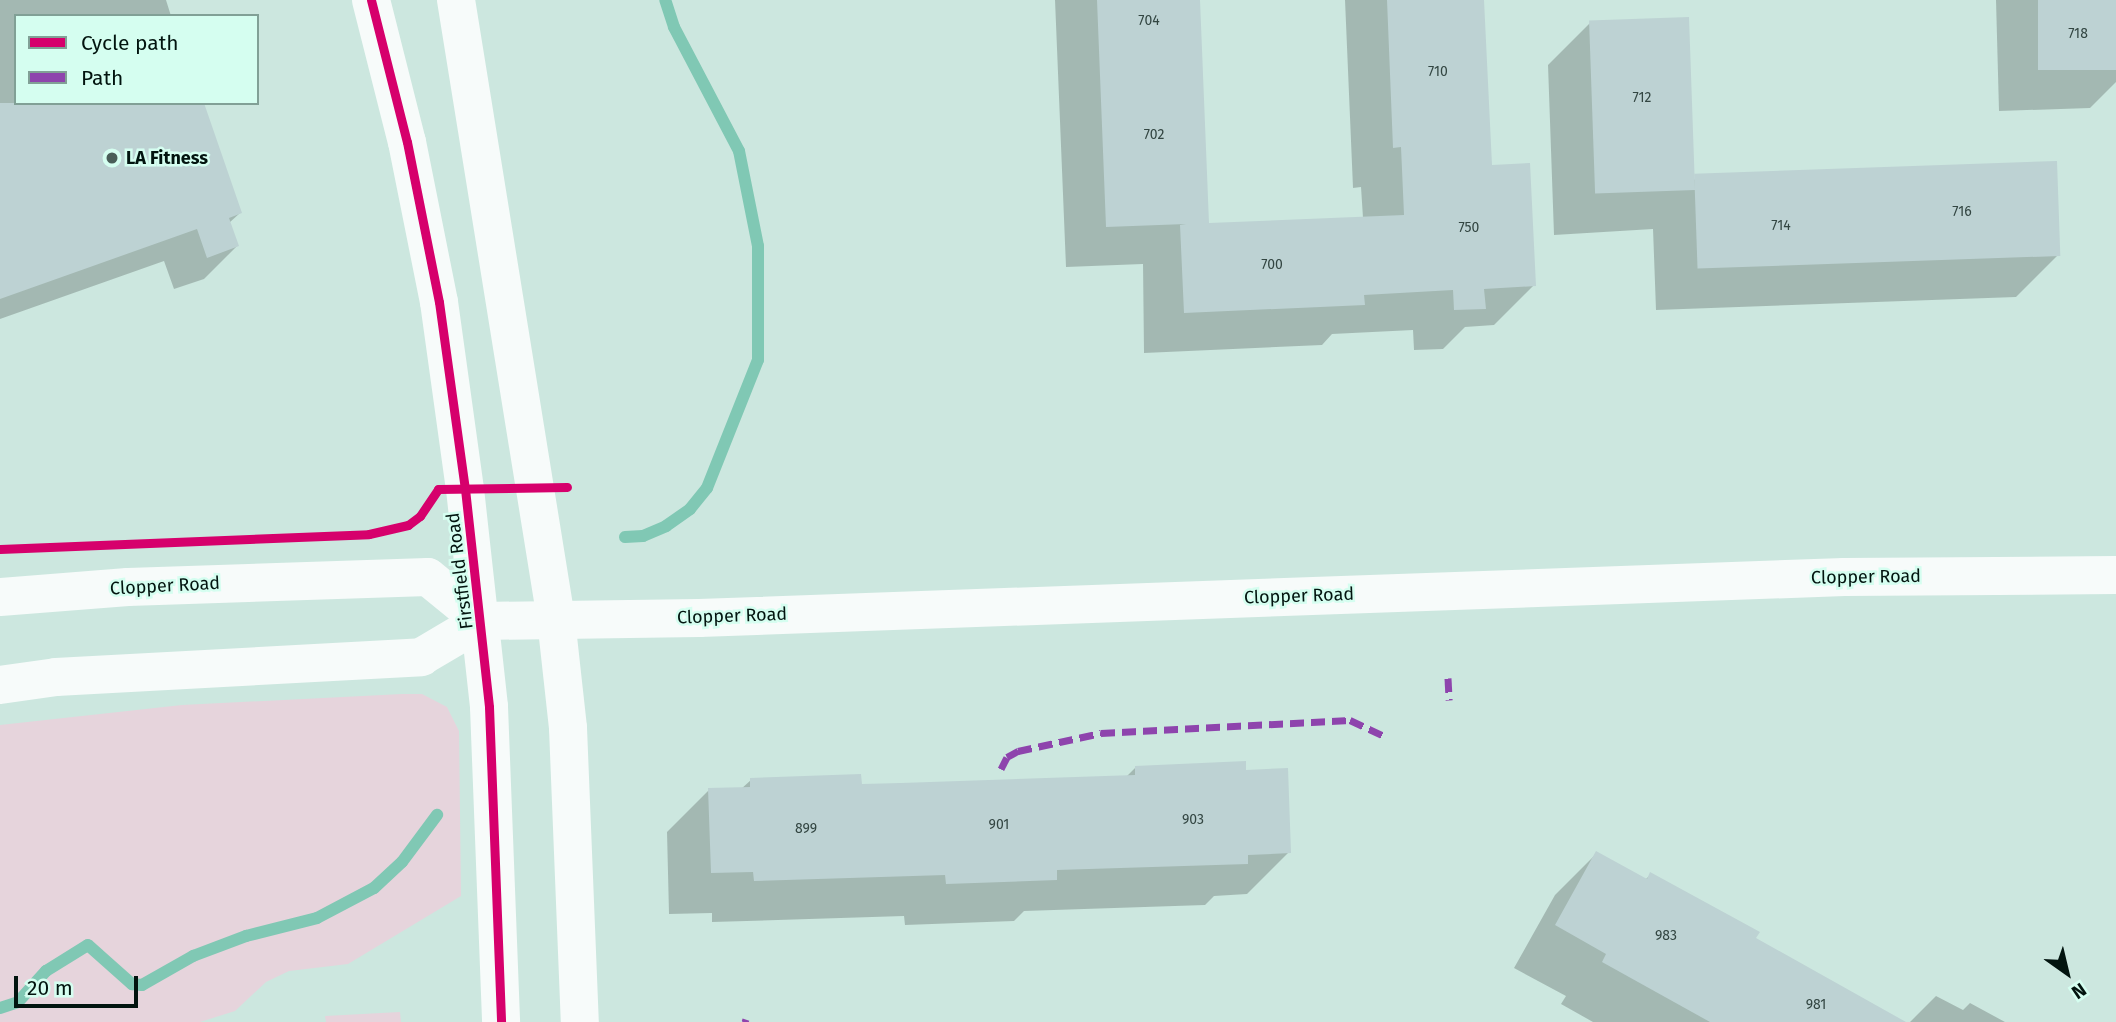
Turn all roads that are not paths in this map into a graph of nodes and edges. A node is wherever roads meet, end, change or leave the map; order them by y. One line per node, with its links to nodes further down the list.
1 (371, 0): 6 (main road, Firstfield Road)
2 (456, 0): 5 (main road)
3 (2116, 575): 5 (main road, Clopper Road)
4 (0, 597): 6 (main road, Clopper Road)
5 (556, 619): 6 (main road, Clopper Road); 9 (main road)
6 (482, 621): 7 (main road, Clopper Road); 8 (main road, Firstfield Road)
7 (0, 685)
8 (501, 1022)
9 (580, 1022)

